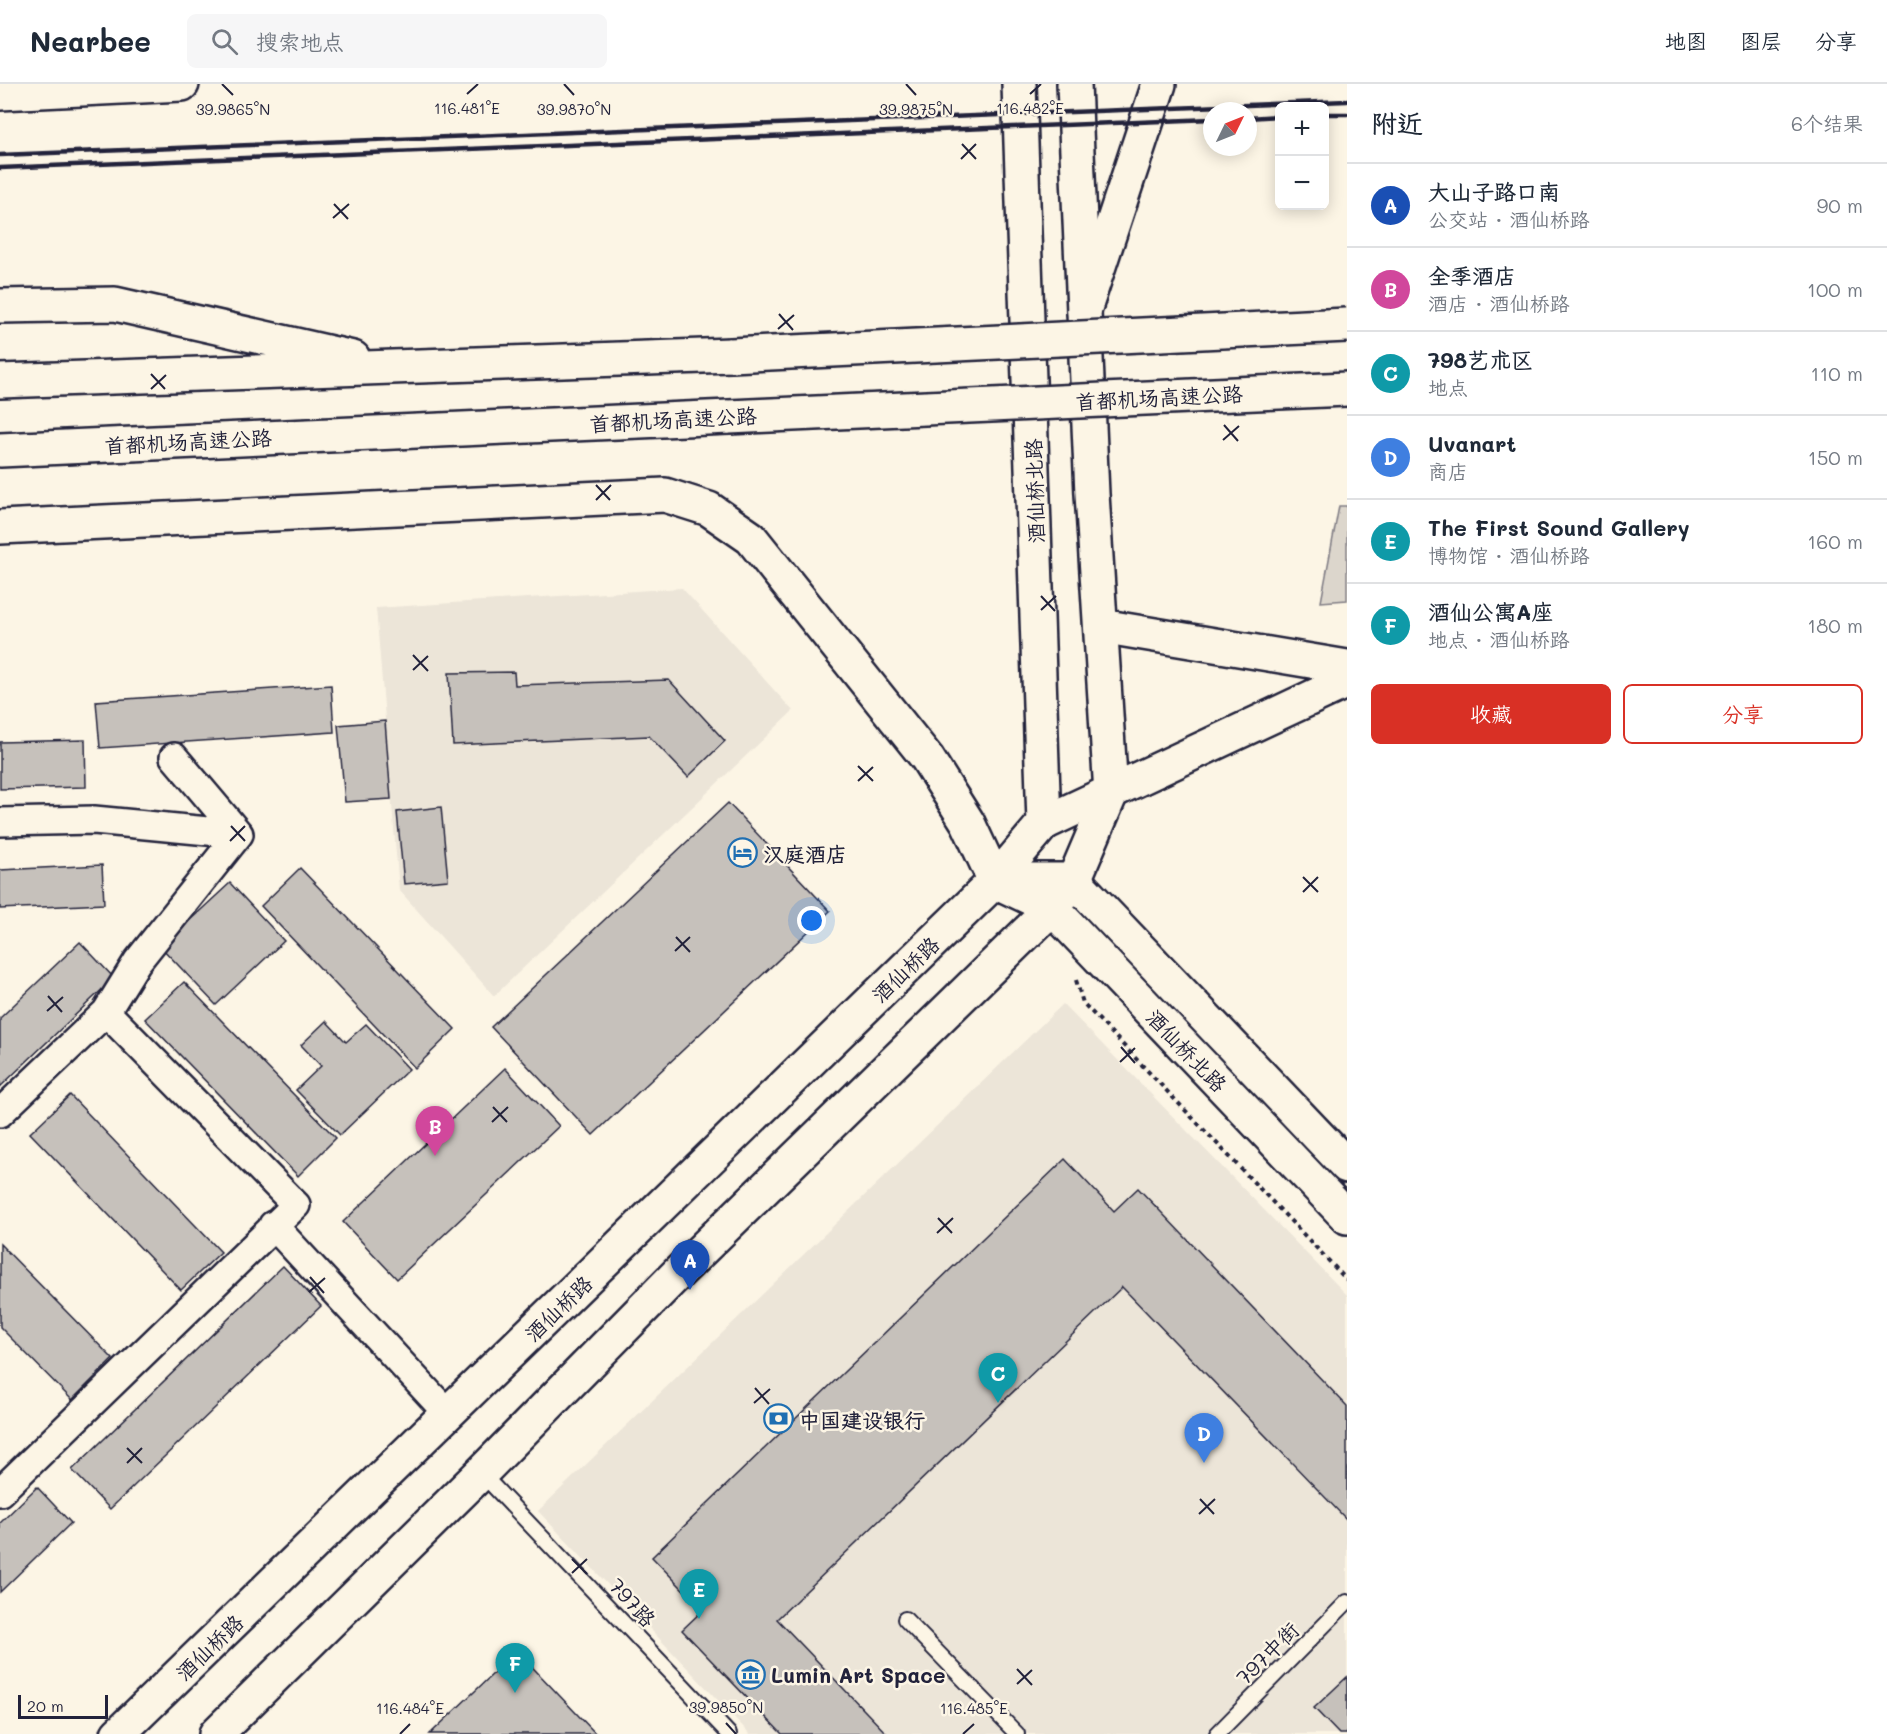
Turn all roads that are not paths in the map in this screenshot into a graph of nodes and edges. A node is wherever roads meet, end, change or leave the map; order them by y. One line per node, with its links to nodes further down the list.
1 (182, 84): 5 (main road)
2 (1020, 84): 20 (main road, 酒仙桥北路)
3 (1074, 84): 7 (main road)
4 (1159, 84): 7 (main road)
5 (0, 93)
6 (0, 306): 9 (main road)
7 (1084, 310): 14 (main road)
8 (1347, 326): 9 (main road, bridge)
9 (398, 368): 10 (main road)
10 (0, 381)
11 (1347, 388): 12 (main road, 首都机场高速公路, bridge)
12 (0, 450)
13 (0, 527): 22 (main road)
14 (1101, 626): 15 (main road); 18 (main road)
15 (1347, 667)
16 (1347, 681): 18 (main road)
17 (174, 757): 21 (street)
18 (1111, 793): 20 (main road); 23 (main road)
19 (0, 822): 21 (street)
20 (1044, 823): 22 (main road)
21 (239, 834): 25 (street)
22 (995, 880): 23 (main road); 24 (main road); 30 (main road, 酒仙桥路)
23 (1074, 880): 24 (main road); 27 (main road, 酒仙桥北路)
24 (1052, 908): 28 (main road, 酒仙桥北路); 31 (main road)
25 (106, 1012): 26 (street); 29 (street)
26 (0, 1113)
27 (1347, 1166)
28 (1347, 1217)
29 (273, 1225): 30 (street); 32 (street)
30 (449, 1415): 35 (main road, 酒仙桥路)
31 (481, 1473): 36 (main road); 37 (lane, 797路)
32 (0, 1492)
33 (1347, 1602): 39 (lane, 797中街)
34 (905, 1619): 38 (lane)
35 (118, 1734)
36 (216, 1734)
37 (729, 1734)
38 (1017, 1734)
39 (1217, 1734)

